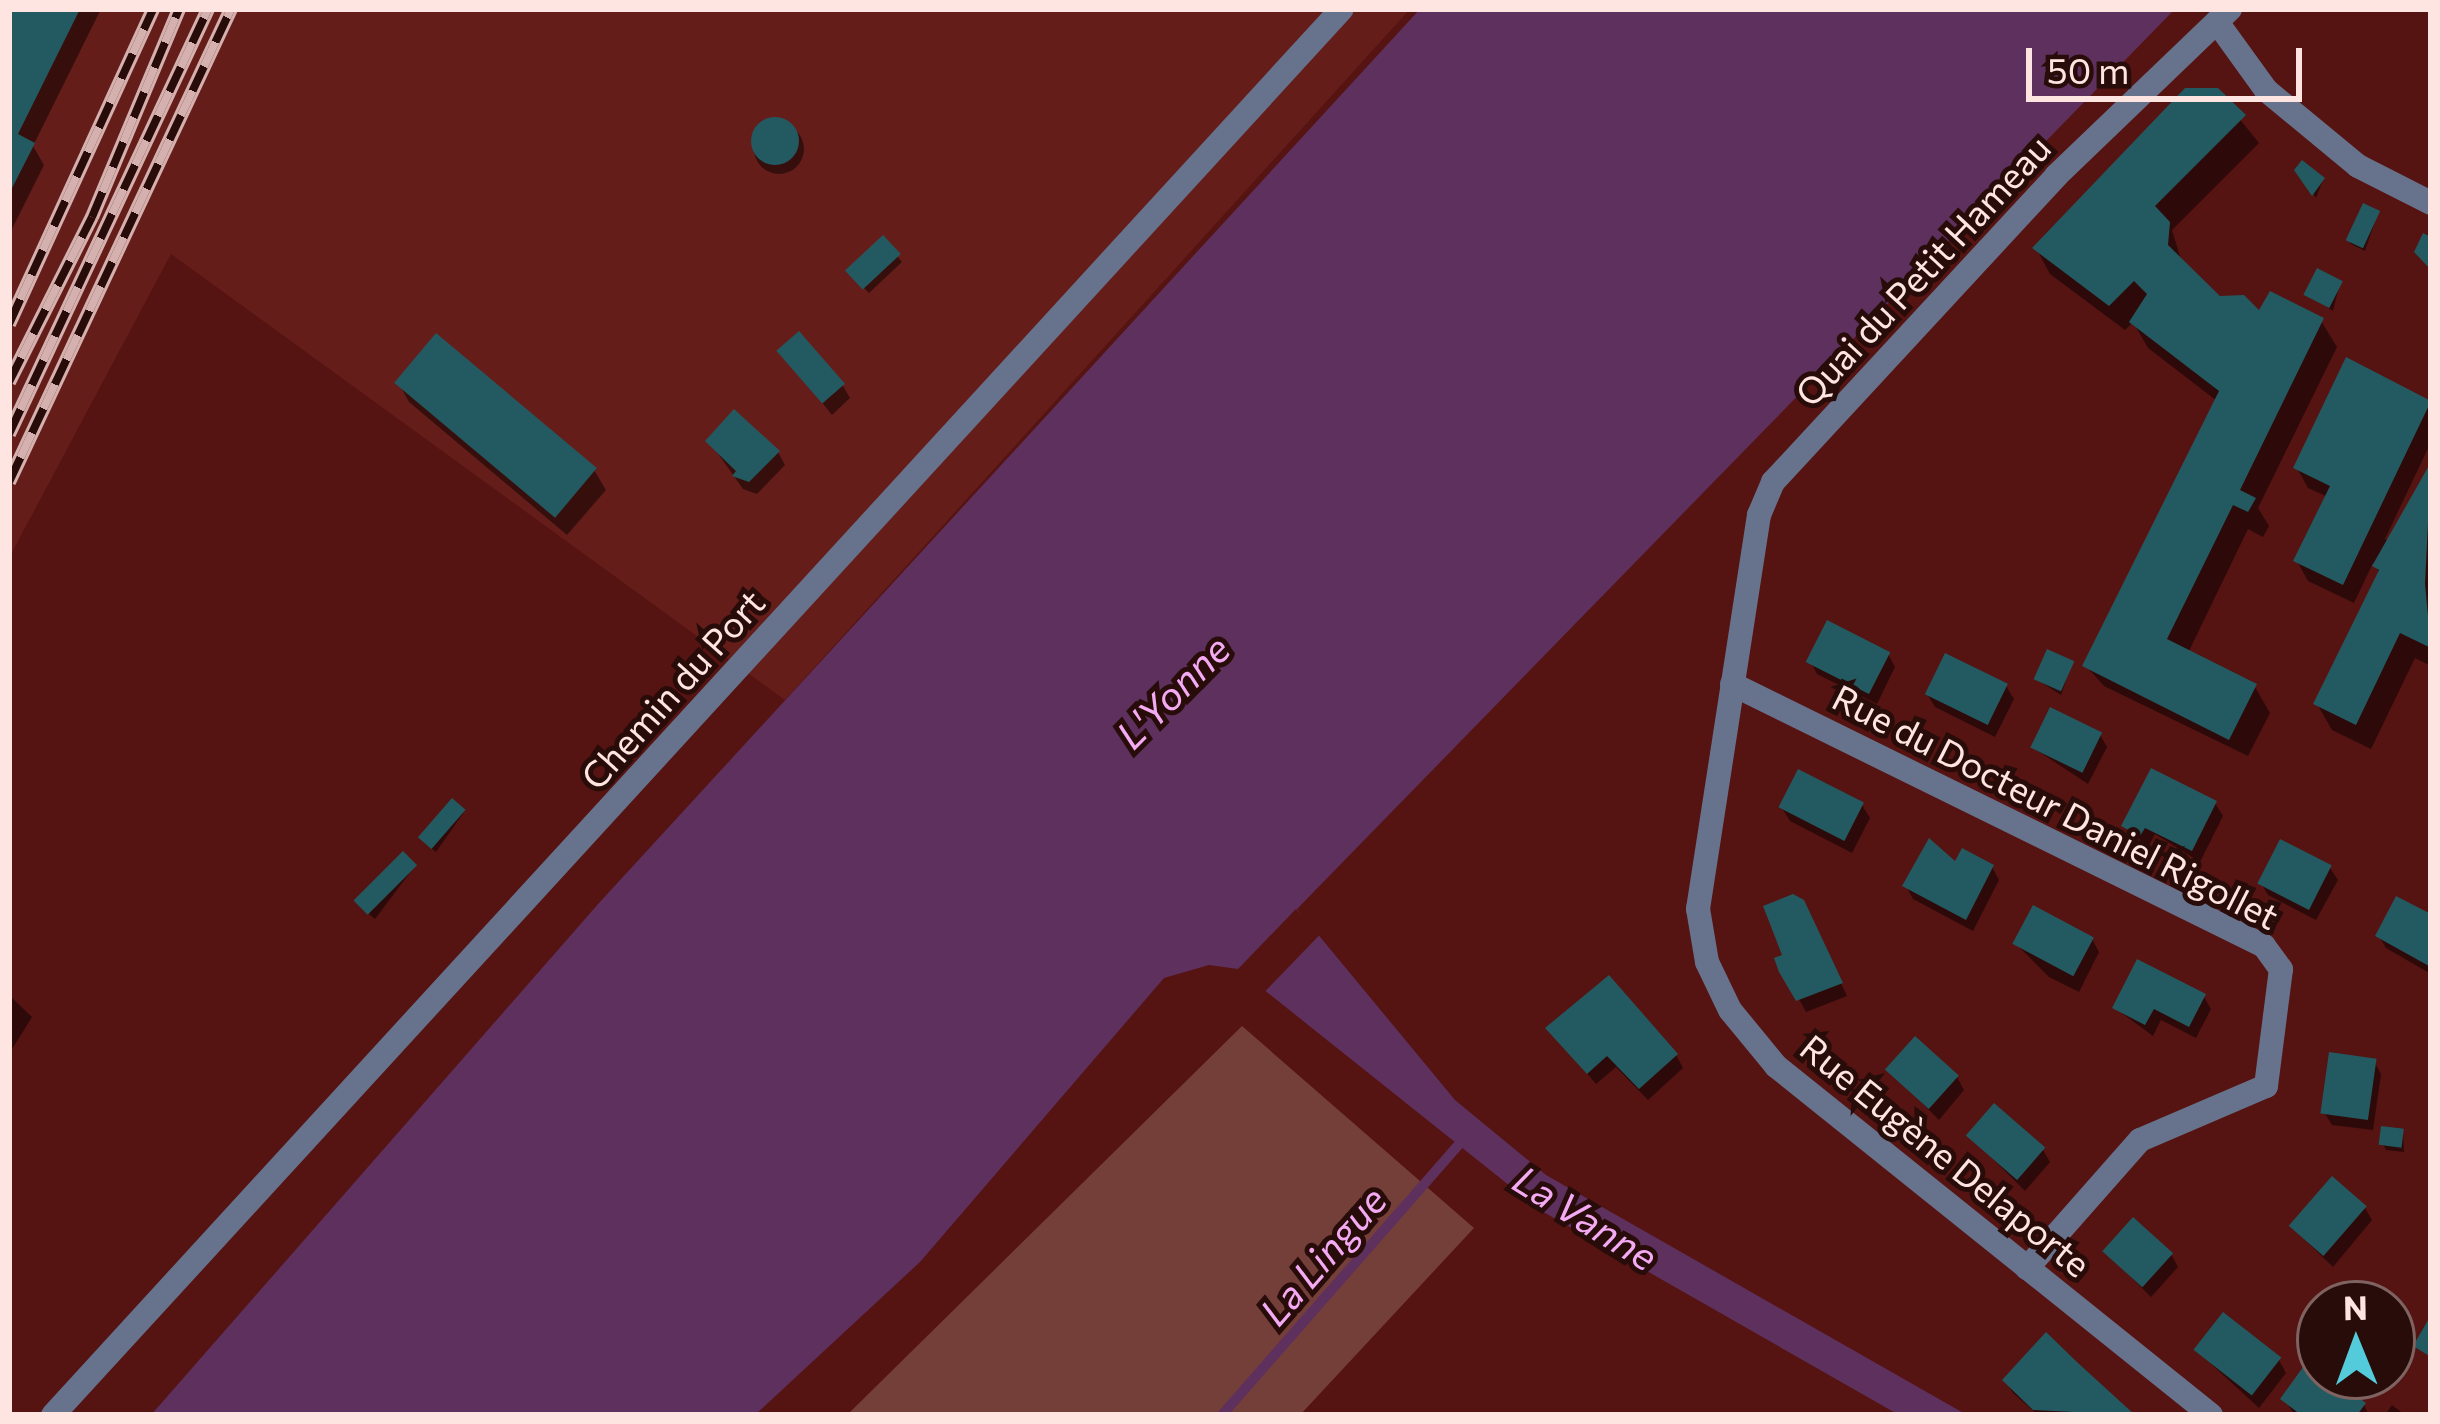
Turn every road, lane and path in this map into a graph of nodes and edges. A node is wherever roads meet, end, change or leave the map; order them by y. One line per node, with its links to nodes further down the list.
1 (1342, 9): 7 (street, Chemin du Port)
2 (2223, 15): 3 (street); 4 (street, Quai du Petit Hameau)
3 (2431, 203)
4 (1773, 482): 5 (street, Rue Eugène Delaporte)
5 (1732, 684): 6 (street, Rue Eugène Delaporte); 6 (street, Rue du Docteur Daniel Rigollet)
6 (2027, 1268): 8 (street, Rue Eugène Delaporte)
7 (52, 1415)
8 (2211, 1415)

